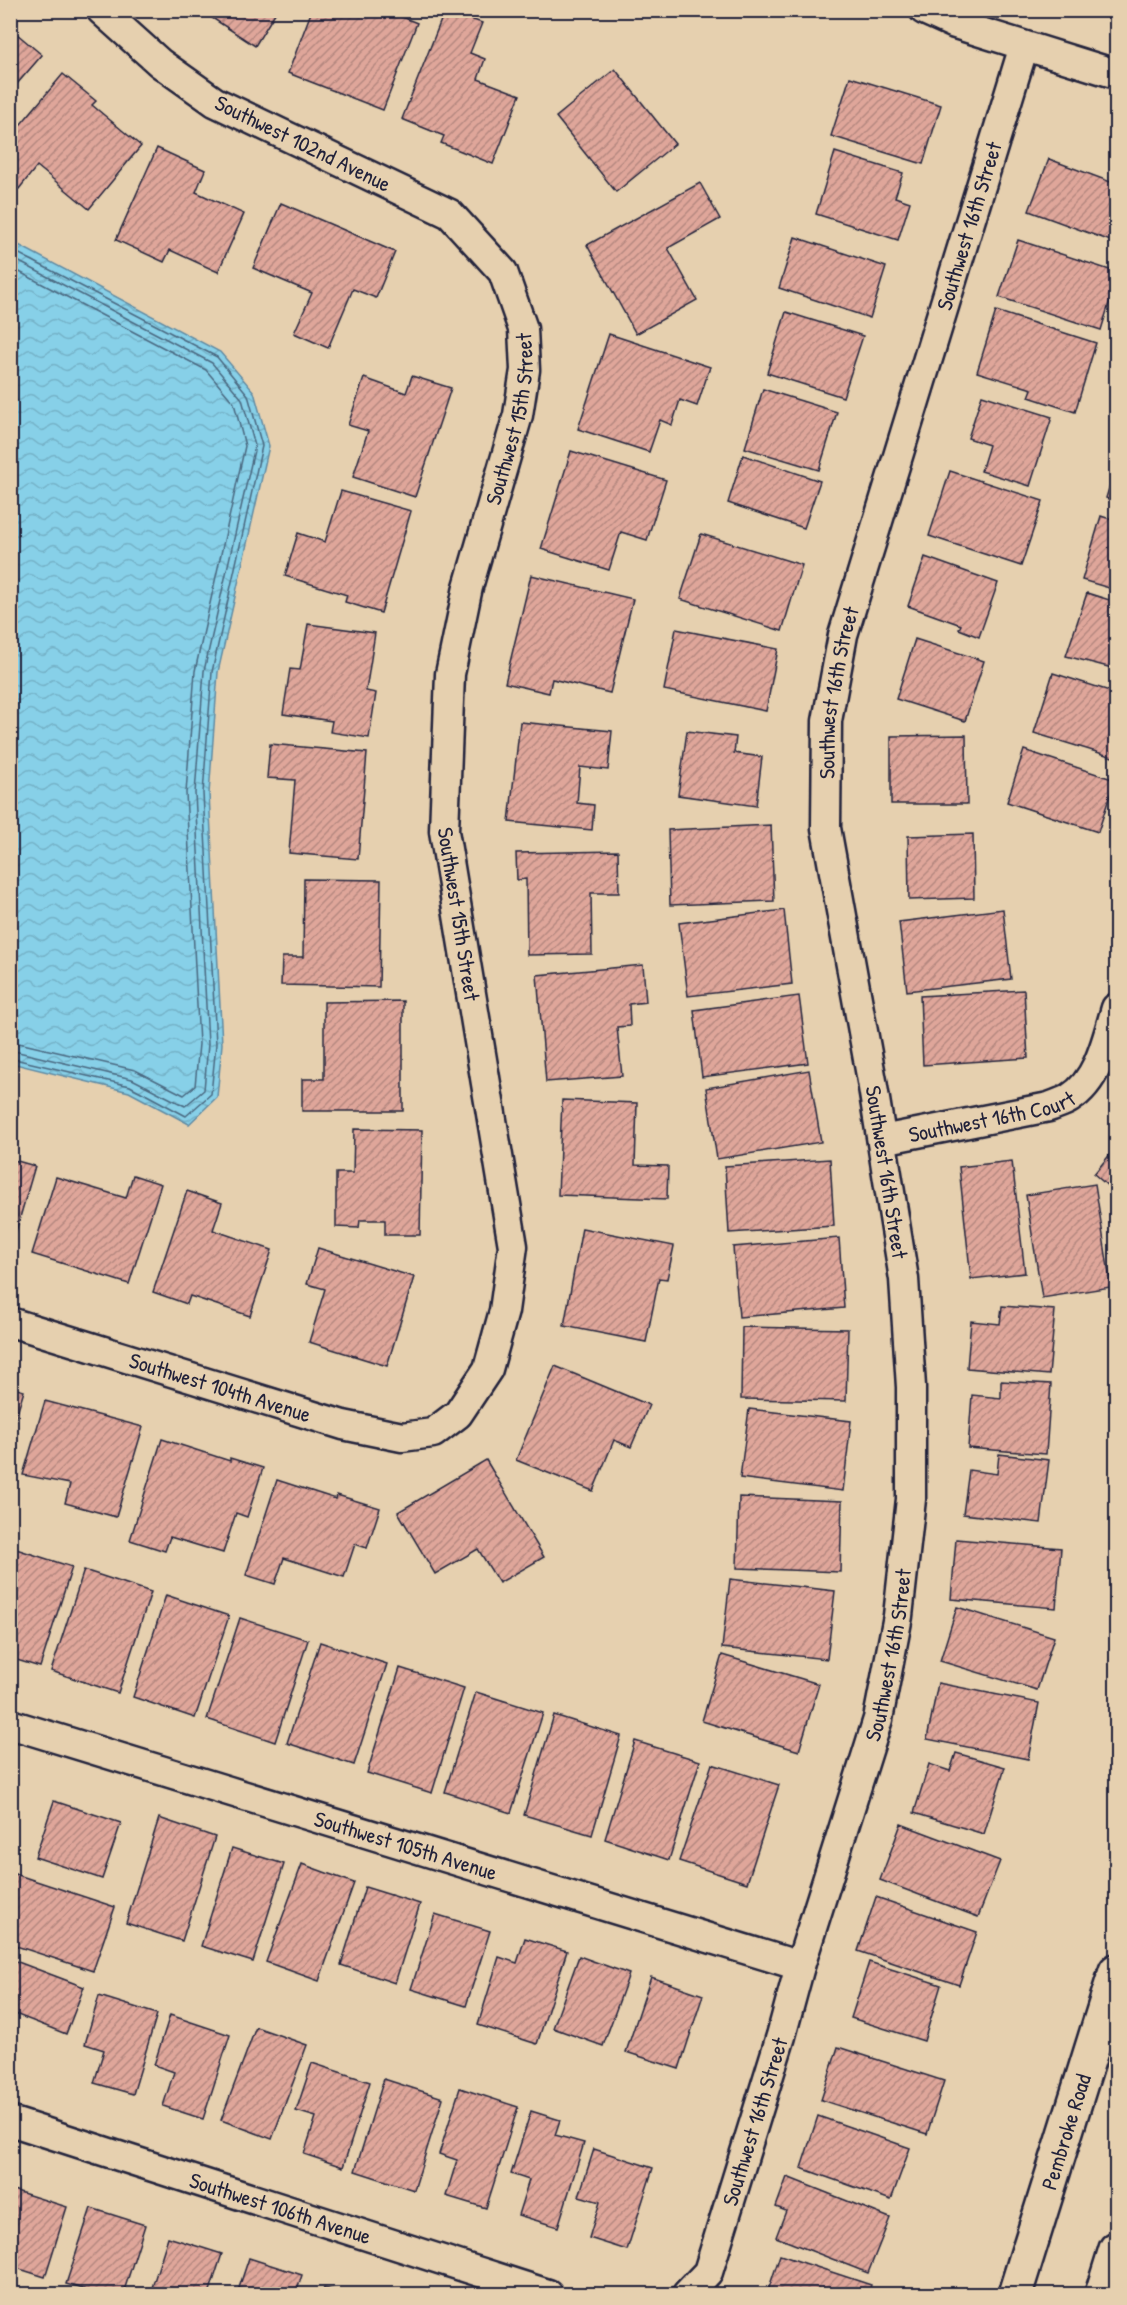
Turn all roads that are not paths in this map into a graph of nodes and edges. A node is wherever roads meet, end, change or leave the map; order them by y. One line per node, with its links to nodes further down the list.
1 (101, 10): 5 (street, Southwest 102nd Avenue)
2 (924, 10): 3 (street)
3 (1024, 46): 4 (street); 7 (street, Southwest 16th Street)
4 (1116, 74)
5 (503, 272): 9 (street, Southwest 15th Street)
6 (1116, 1008): 7 (street, Southwest 16th Court)
7 (882, 1140): 11 (street, Southwest 16th Street)
8 (10, 1322): 9 (street, Southwest 104th Avenue)
9 (433, 1433)
10 (10, 1724): 11 (street, Southwest 105th Avenue)
11 (800, 1966): 16 (street, Southwest 16th Street)
12 (1116, 1971): 17 (main road, Pembroke Road)
13 (10, 2121): 15 (street, Southwest 106th Avenue)
14 (1116, 2249): 18 (main road)
15 (548, 2295)
16 (687, 2295)
17 (1015, 2295)
18 (1102, 2295)

